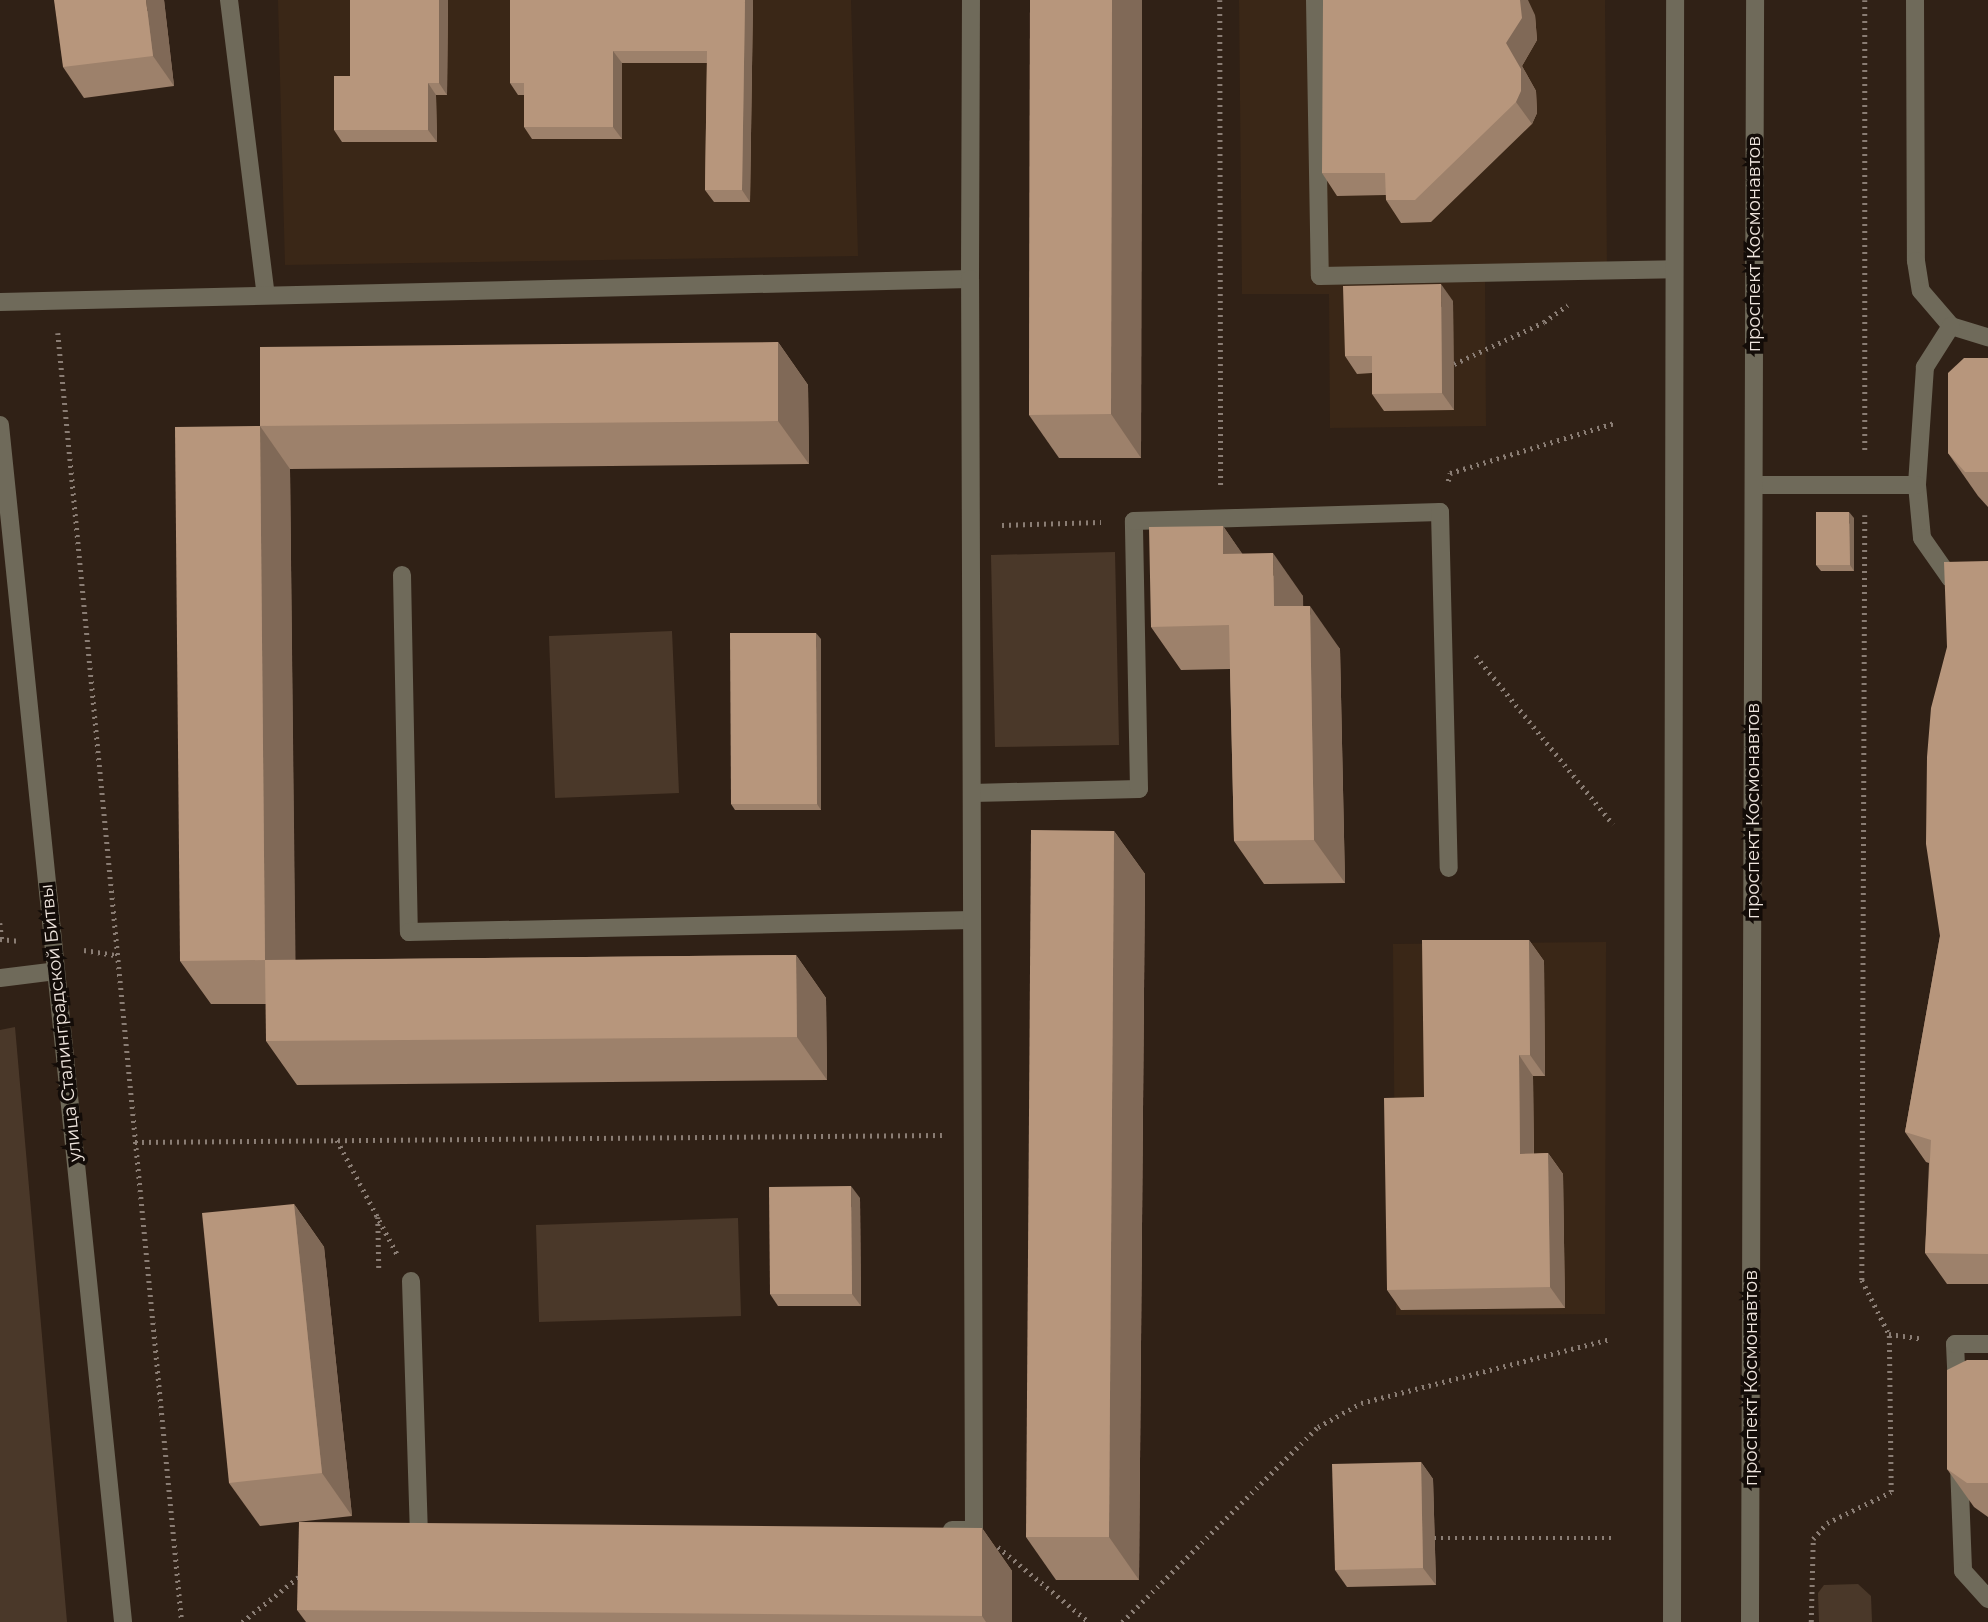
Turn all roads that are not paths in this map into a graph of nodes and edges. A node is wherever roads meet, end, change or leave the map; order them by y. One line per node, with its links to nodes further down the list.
1 (229, 0): 9 (street)
2 (971, 0): 8 (street)
3 (1315, 0): 7 (street)
4 (1675, 0): 7 (street)
5 (1755, 0): 14 (street, проспект Космонавтов)
6 (1915, 0): 11 (street)
7 (1674, 269): 31 (street)
8 (970, 279): 9 (street); 18 (street)
9 (267, 295): 10 (street)
10 (0, 302)
11 (1951, 326): 12 (street); 15 (street)
12 (1988, 337)
13 (0, 425): 21 (street, улица Сталинградской Битвы)
14 (1754, 485): 15 (street); 32 (street, проспект Космонавтов)
15 (1917, 485): 17 (street)
16 (402, 575): 20 (street)
17 (1988, 578)
18 (972, 793): 19 (street); 20 (street)
19 (1449, 868)
20 (972, 920): 27 (street)
21 (56, 971): 22 (street); 30 (street, улица Сталинградской Битвы)
22 (0, 978)
23 (411, 1281): 28 (street)
24 (1988, 1344): 25 (street)
25 (1958, 1411)
26 (1959, 1451): 29 (street)
27 (932, 1530)
28 (447, 1534)
29 (1988, 1599)
30 (123, 1622)
31 (1672, 1622)
32 (1750, 1622)

